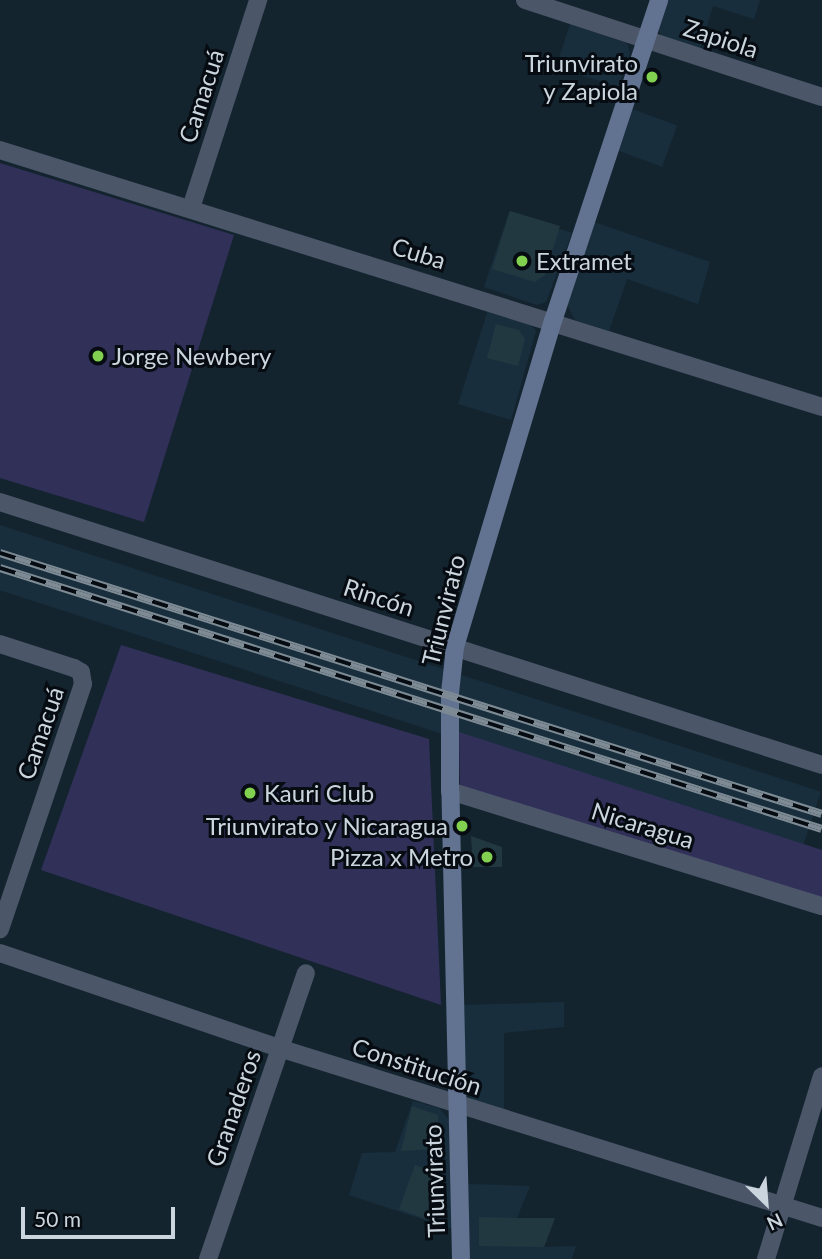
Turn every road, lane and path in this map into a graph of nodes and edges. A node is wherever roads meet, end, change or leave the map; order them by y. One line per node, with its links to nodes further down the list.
1 (258, 0): 7 (street, Camacuá)
2 (524, 0): 4 (street, Zapiola)
3 (659, 0): 4 (street, Triunvirato)
4 (646, 40): 5 (street, Zapiola); 8 (street, Triunvirato)
5 (822, 97)
6 (0, 150): 7 (street, Cuba)
7 (191, 208): 8 (street, Cuba)
8 (553, 321): 9 (street, Cuba); 12 (street, Triunvirato)
9 (822, 407)
10 (0, 502): 12 (street, Rincón)
11 (0, 644): 16 (street, Camacuá)
12 (455, 647): 13 (street, Rincón); 14 (street, Triunvirato)
13 (822, 765)
14 (450, 792): 15 (street, Nicaragua); 21 (street, Triunvirato)
15 (822, 906)
16 (0, 929)
17 (0, 953): 19 (street, Constitución)
18 (306, 973): 19 (street, Granaderos)
19 (279, 1048): 21 (street, Constitución); 24 (street, Granaderos)
20 (822, 1076): 22 (street)
21 (457, 1105): 22 (street, Constitución); 25 (street, Triunvirato)
22 (782, 1206): 23 (street, Constitución); 26 (street)
23 (822, 1218)
24 (208, 1259)
25 (461, 1259)
26 (766, 1259)

